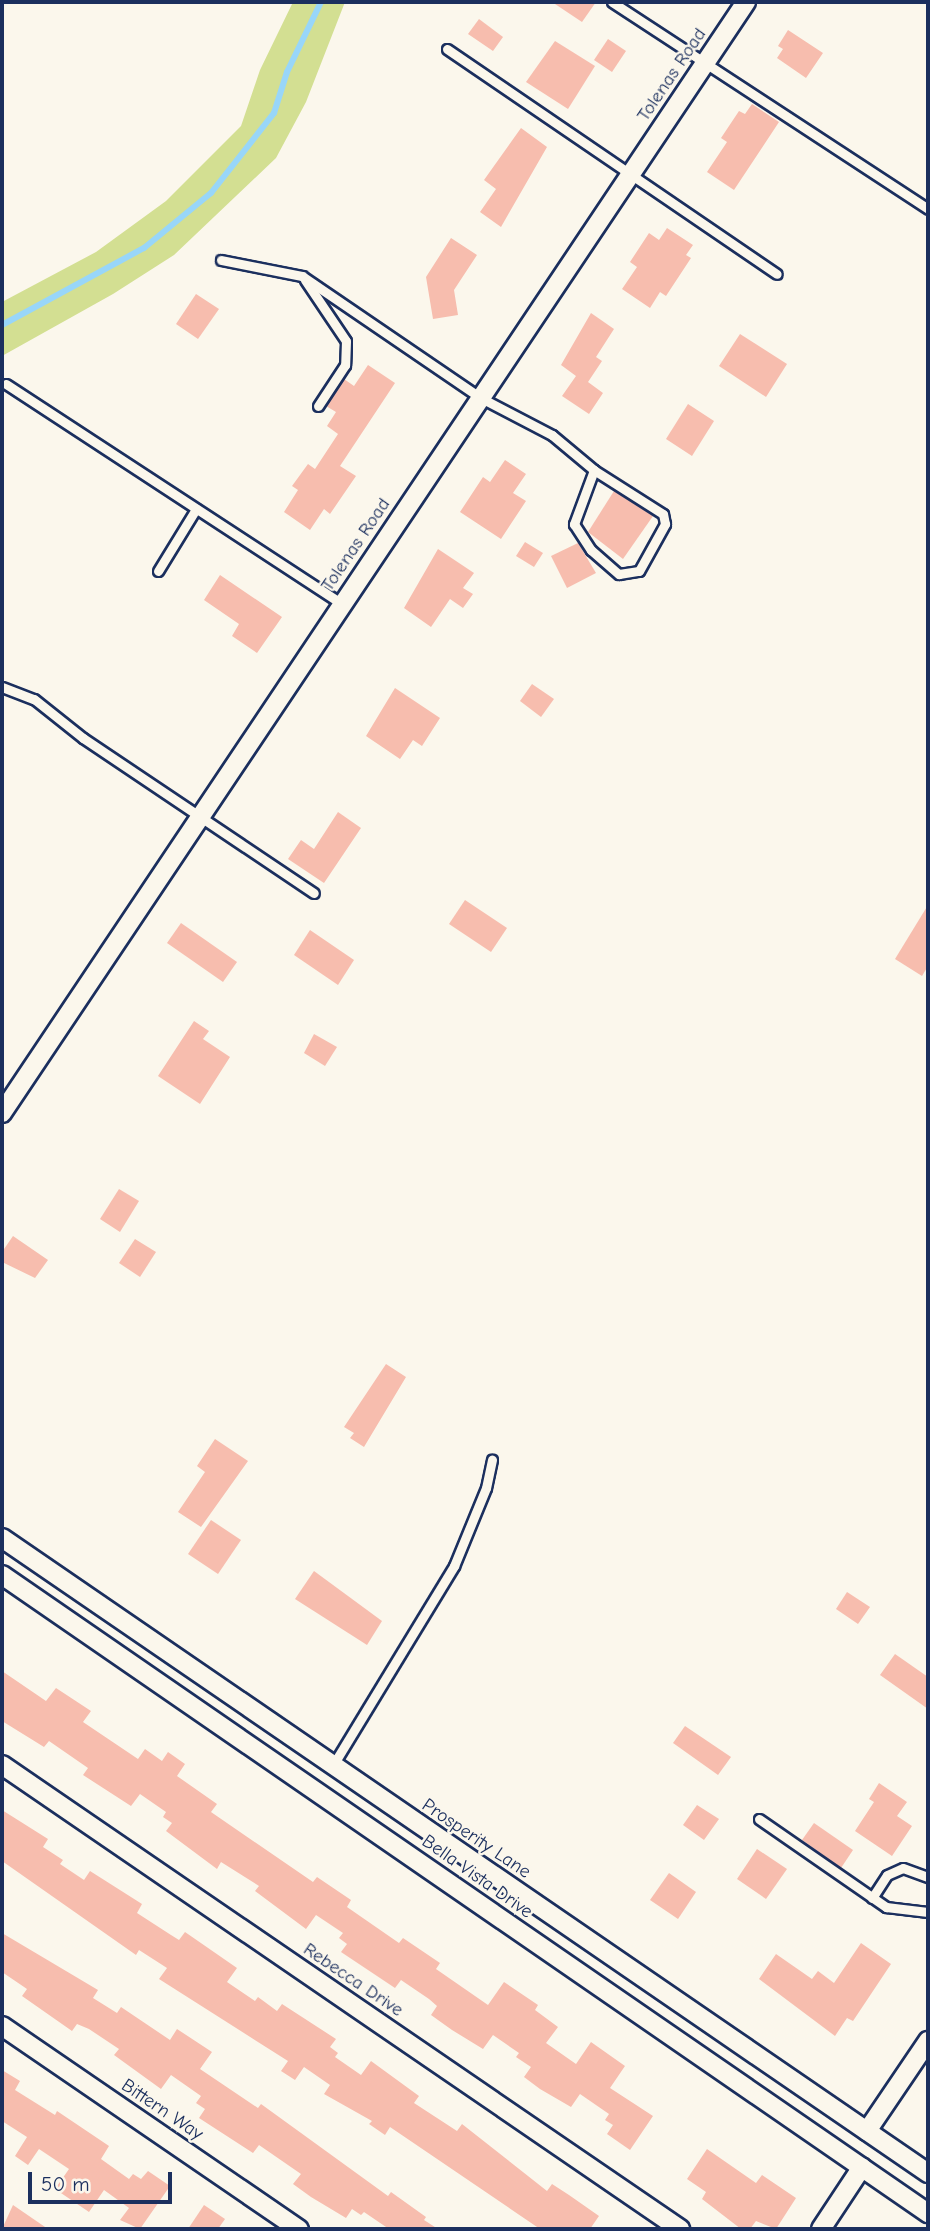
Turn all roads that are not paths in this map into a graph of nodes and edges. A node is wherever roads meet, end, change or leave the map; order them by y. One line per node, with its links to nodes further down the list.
1 (612, 2): 4 (lane)
2 (746, 2): 4 (street, Tolenas Road)
3 (447, 49): 5 (lane)
4 (705, 63): 5 (street, Tolenas Road); 6 (lane)
5 (630, 177): 8 (lane); 11 (street, Tolenas Road)
6 (928, 209)
7 (221, 260): 9 (lane)
8 (777, 274)
9 (302, 276): 11 (lane); 12 (lane)
10 (6, 384): 14 (lane)
11 (481, 398): 13 (lane); 16 (street, Tolenas Road)
12 (318, 406)
13 (594, 470): 13 (lane)
14 (196, 509): 15 (lane); 16 (lane)
15 (158, 571)
16 (342, 604): 18 (street, Tolenas Road)
17 (2, 687): 18 (lane)
18 (198, 817): 19 (lane); 20 (street, Tolenas Road)
19 (314, 893)
20 (2, 1113)
21 (492, 1460): 25 (lane)
22 (2, 1538): 25 (street, Prosperity Lane)
23 (2, 1575): 33 (street, Bella Vista Drive)
24 (2, 1765): 37 (street, Rebecca Drive)
25 (332, 1767): 32 (street, Prosperity Lane)
26 (759, 1819): 28 (lane)
27 (928, 1877): 28 (lane)
28 (872, 1898): 29 (lane)
29 (928, 1912)
30 (2, 2026): 36 (street, Bittern Way)
31 (928, 2040): 32 (street)
32 (867, 2131): 34 (street, Prosperity Lane)
33 (862, 2167): 35 (street, Bella Vista Drive); 38 (street)
34 (928, 2173)
35 (928, 2213)
36 (291, 2227)
37 (680, 2229)
38 (821, 2229)

